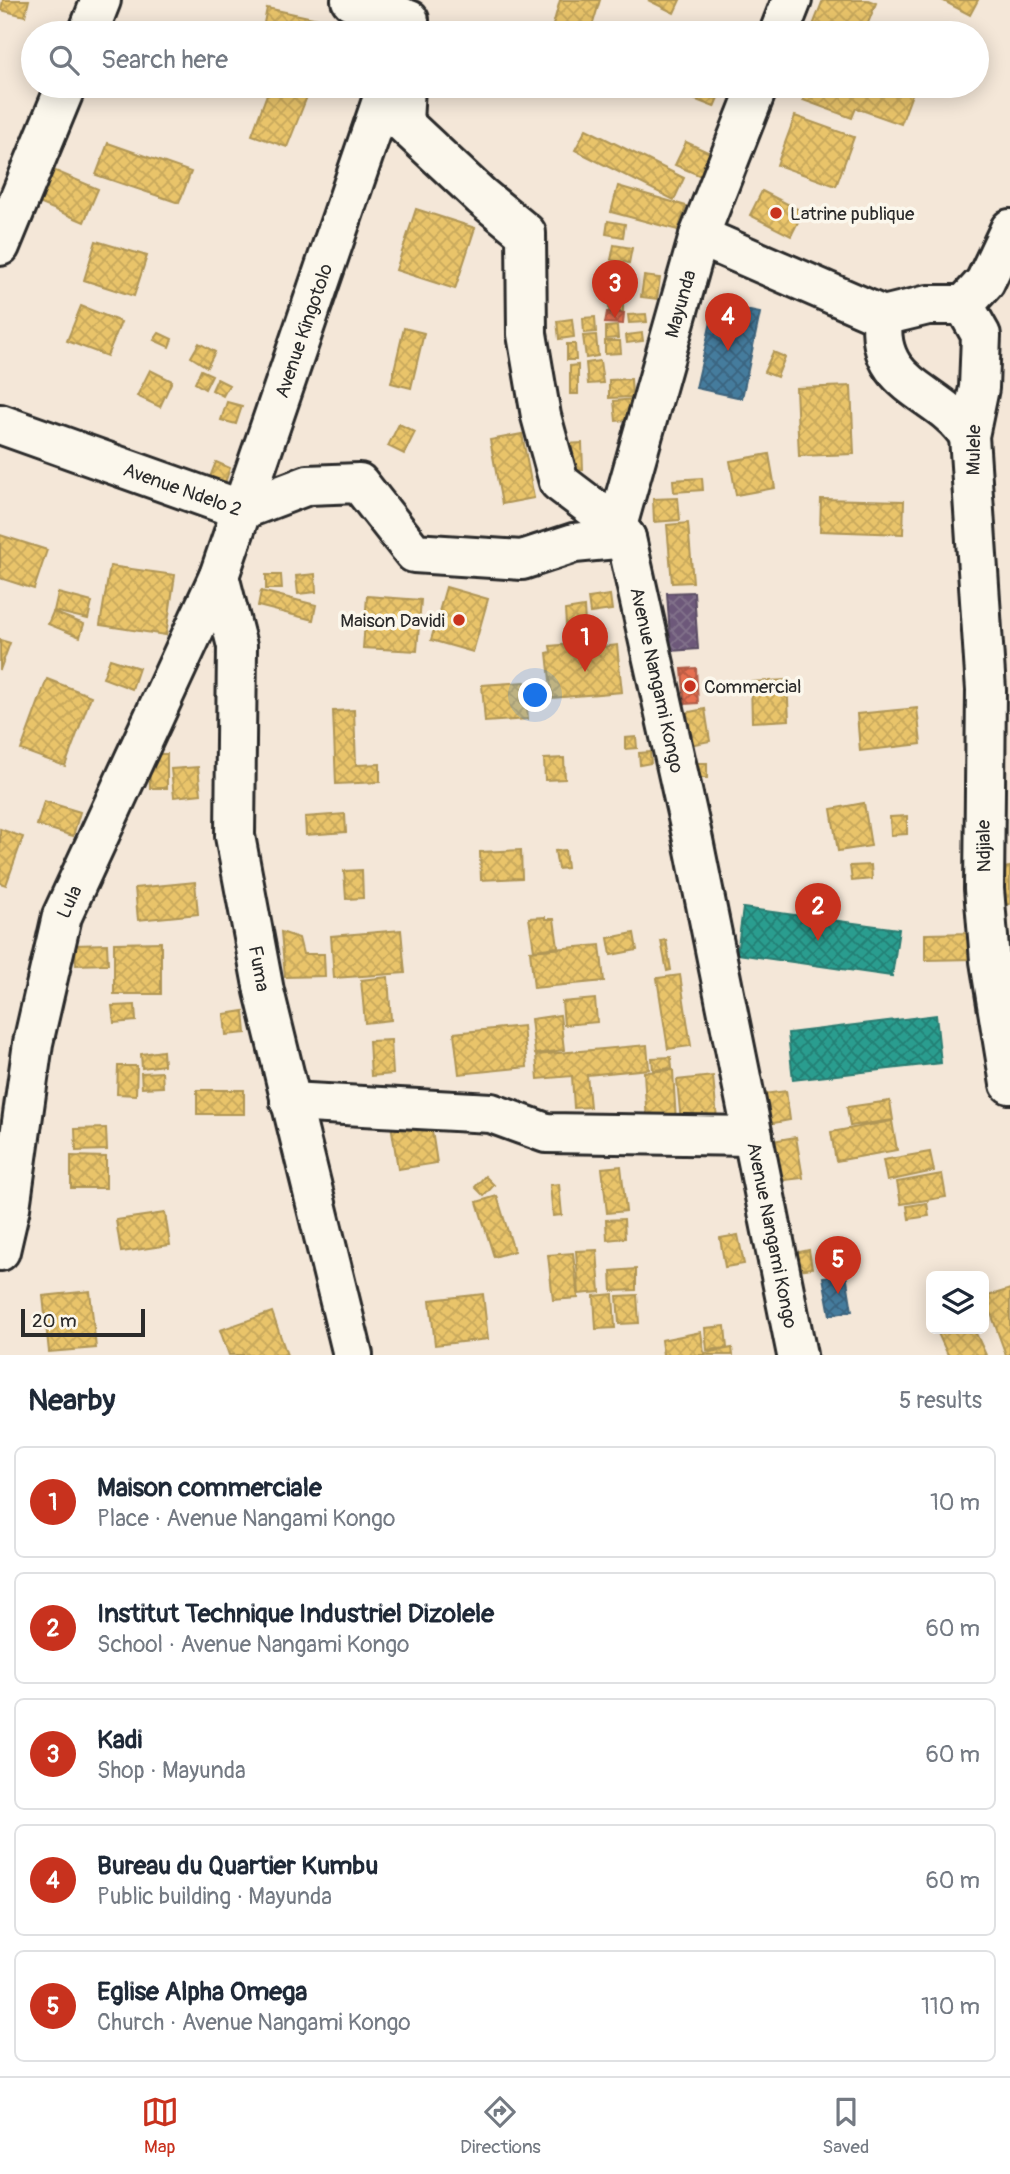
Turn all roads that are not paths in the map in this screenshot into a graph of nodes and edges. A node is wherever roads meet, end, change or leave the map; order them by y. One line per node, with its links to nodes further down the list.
1 (102, 0): 4 (street)
2 (351, 0): 5 (street)
3 (792, 0): 6 (street)
4 (93, 21)
5 (407, 21)
6 (784, 21)
7 (61, 98): 13 (street)
8 (383, 98): 18 (street, Avenue Kingotolo)
9 (404, 98): 19 (street)
10 (753, 98): 12 (street, Mayunda)
11 (1010, 229): 14 (street)
12 (699, 236): 15 (street); 19 (street, Mayunda)
13 (0, 246)
14 (964, 305): 15 (street); 17 (street, Mulele)
15 (883, 316): 17 (street)
16 (0, 424): 18 (street, Avenue Ndelo 2)
17 (969, 436): 21 (street, Mulele)
18 (242, 510): 19 (street, Avenue Ndelo 2); 20 (street, Avenue Kingotolo)
19 (621, 532): 24 (street, Avenue Nangami Kongo)
20 (219, 576): 23 (street, Fuma); 25 (street, Lula)
21 (998, 698): 22 (street, Ndjiale)
22 (1010, 1084)
23 (290, 1102): 24 (street); 26 (street, Fuma)
24 (753, 1136): 27 (street, Avenue Nangami Kongo)
25 (0, 1251)
26 (353, 1355)
27 (797, 1355)

